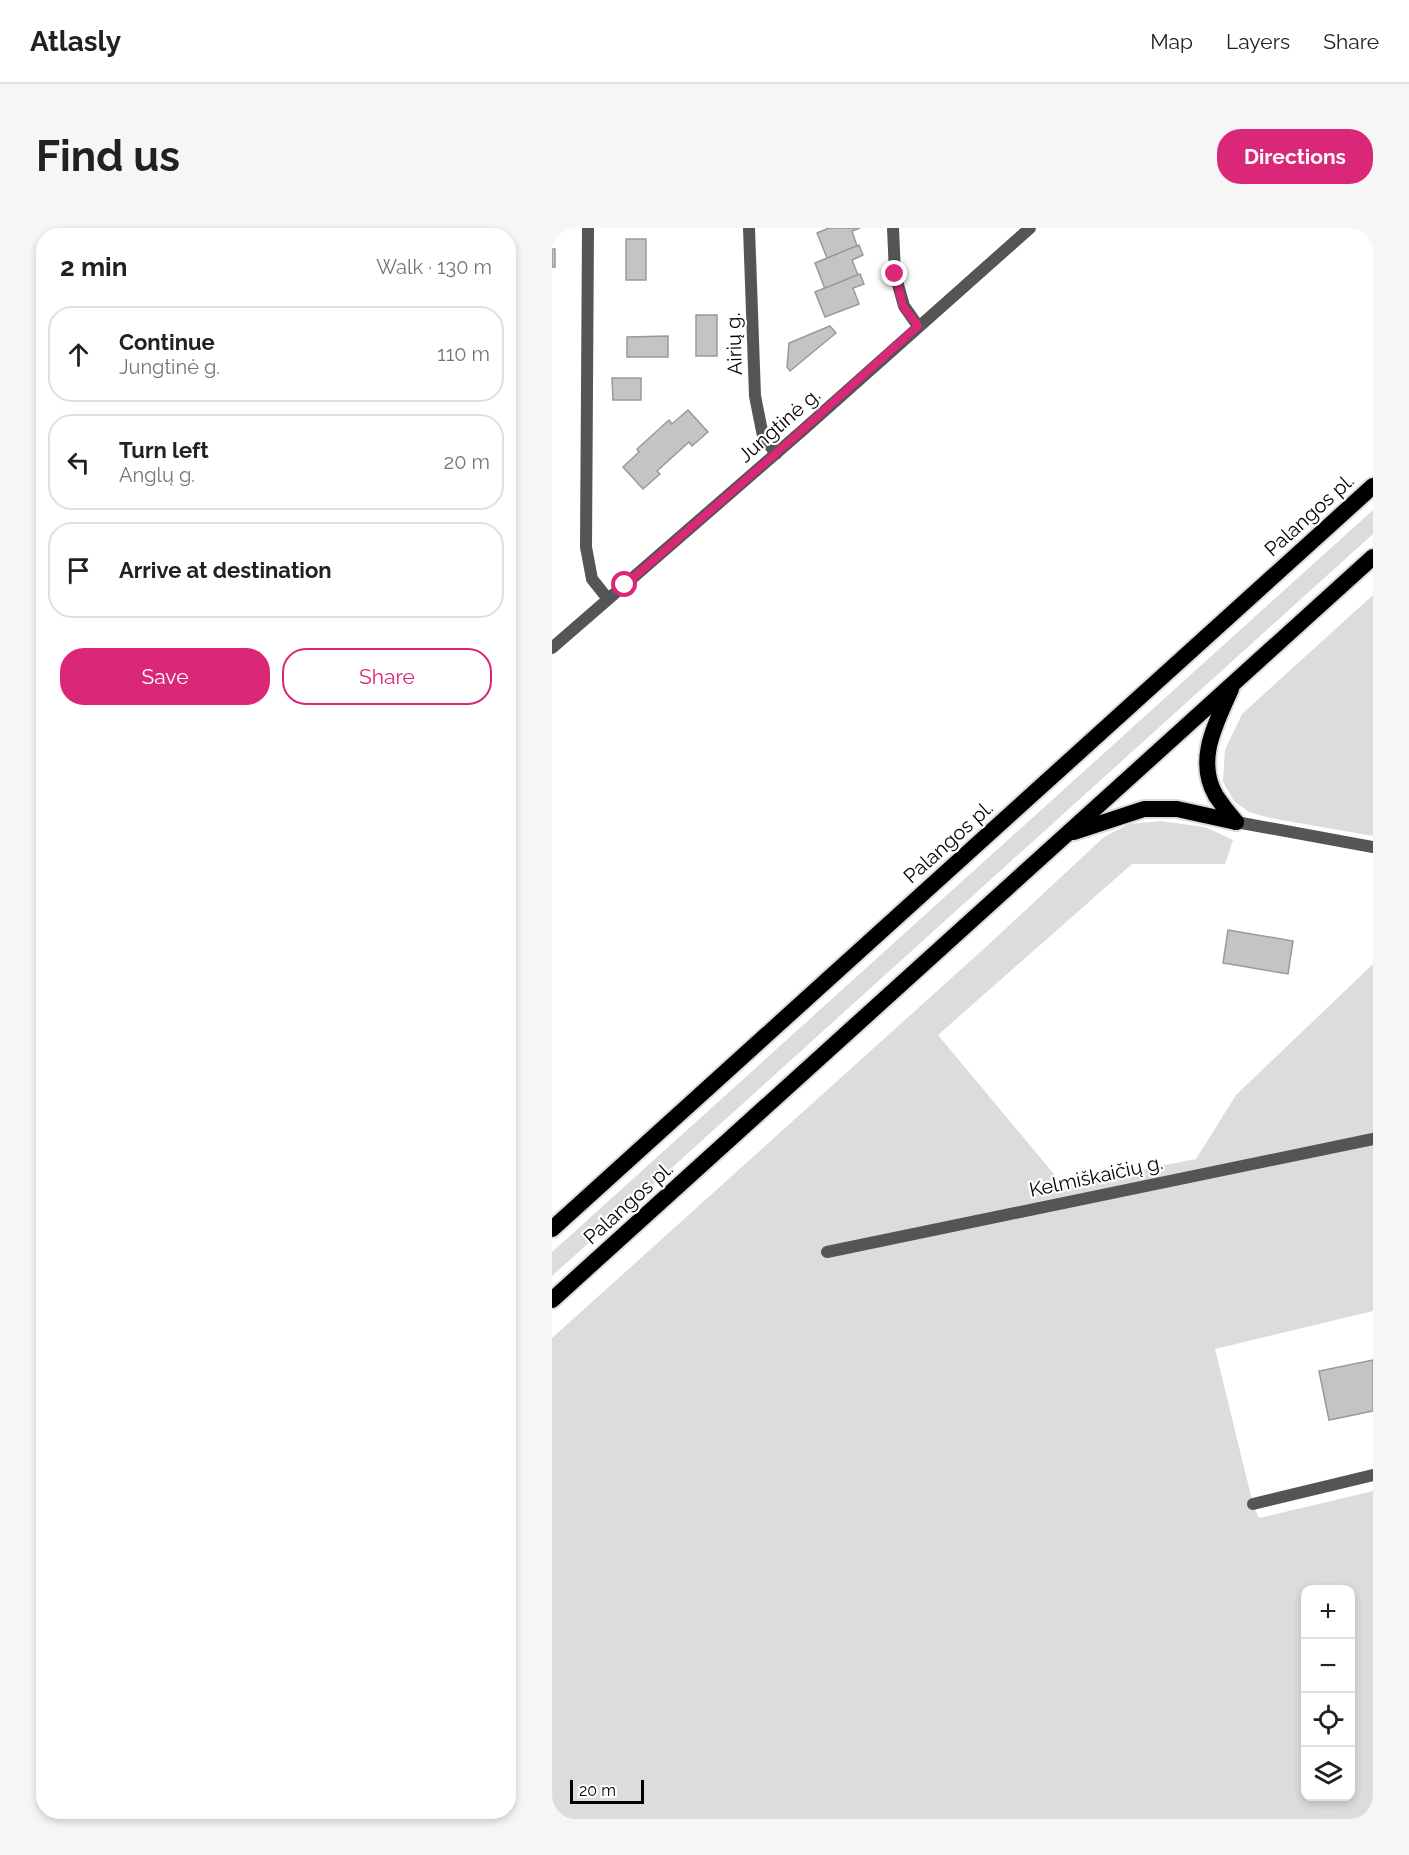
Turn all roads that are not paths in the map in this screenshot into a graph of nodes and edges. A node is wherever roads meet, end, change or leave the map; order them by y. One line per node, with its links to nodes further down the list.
1 (588, 228): 9 (street)
2 (749, 228): 6 (street, Airių g.)
3 (893, 228): 5 (street)
4 (1030, 228): 5 (street, Jungtinė g.)
5 (918, 326): 6 (street, Jungtinė g.)
6 (776, 454): 9 (street, Jungtinė g.)
7 (1373, 486): 16 (highway, Palangos pl.)
8 (1373, 557): 11 (highway, Palangos pl.)
9 (608, 599): 10 (street, Jungtinė g.)
10 (552, 648)
11 (1234, 684): 12 (highway); 13 (highway, Palangos pl.)
12 (1236, 822): 13 (highway); 14 (street)
13 (1067, 834): 18 (highway, Palangos pl.)
14 (1373, 848)
15 (1373, 1139): 17 (street, Kelmiškaičių g.)
16 (552, 1229)
17 (827, 1252)
18 (552, 1300)
19 (1373, 1475): 20 (street)
20 (1253, 1504)

